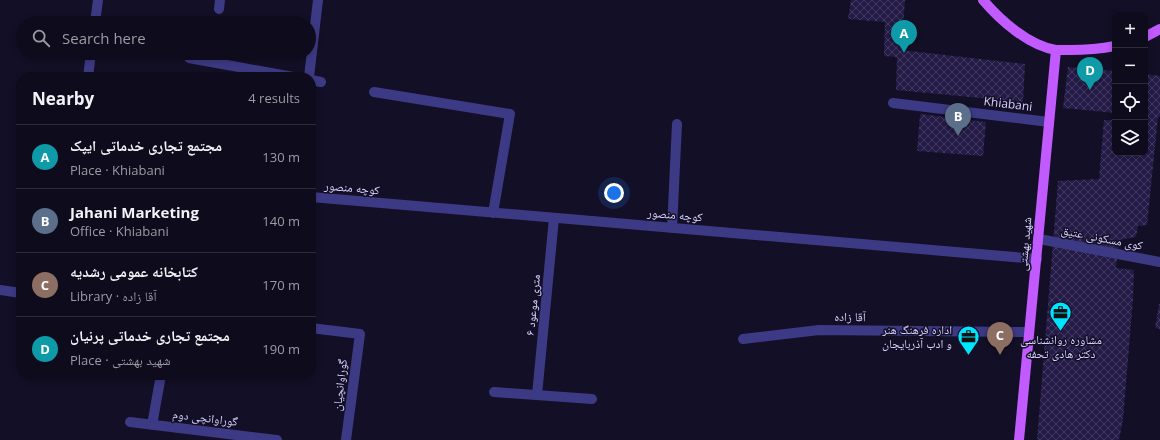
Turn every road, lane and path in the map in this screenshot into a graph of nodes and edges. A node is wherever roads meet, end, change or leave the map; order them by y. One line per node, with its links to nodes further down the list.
1 (98, 0): 4 (street)
2 (318, 0): 5 (street)
3 (984, 0): 9 (main road)
4 (96, 16)
5 (316, 17)
6 (1160, 29): 7 (main road)
7 (1148, 35)
8 (1112, 46): 9 (main road)
9 (1056, 50): 18 (main road, شهید بهشتى)
10 (90, 60): 13 (street)
11 (200, 60): 14 (street)
12 (311, 60): 15 (street)
13 (89, 72)
14 (266, 72)
15 (310, 72)
16 (374, 92): 21 (street)
17 (893, 103): 18 (street, Khiabani)
18 (1049, 122): 24 (main road, شهید بهشتى)
19 (677, 124): 23 (street)
20 (316, 197): 21 (street, کوچه منصور)
21 (493, 213): 22 (street, کوچه منصور)
22 (554, 218): 23 (street, کوچه منصور); 34 (street, ۶ متری موعود)
23 (672, 228): 25 (street, کوچه منصور)
24 (1038, 239): 25 (main road, شهید بهشتى); 26 (street, کوی مسکونی عتیق)
25 (1037, 259): 30 (main road, شهید بهشتى)
26 (1160, 262)
27 (0, 290): 28 (street)
28 (16, 292)
29 (316, 329): 39 (street, گوراوانچیان)
30 (1029, 332): 31 (street, آقا زاده); 40 (main road, شهید بهشتى)
31 (743, 339)
32 (160, 380): 37 (street)
33 (494, 392): 34 (street)
34 (537, 395): 35 (street)
35 (592, 399)
36 (130, 422): 37 (street, گوراوانچی دوم)
37 (152, 425): 38 (street, گوراوانچی دوم)
38 (277, 440)
39 (346, 440)
40 (1019, 440)

